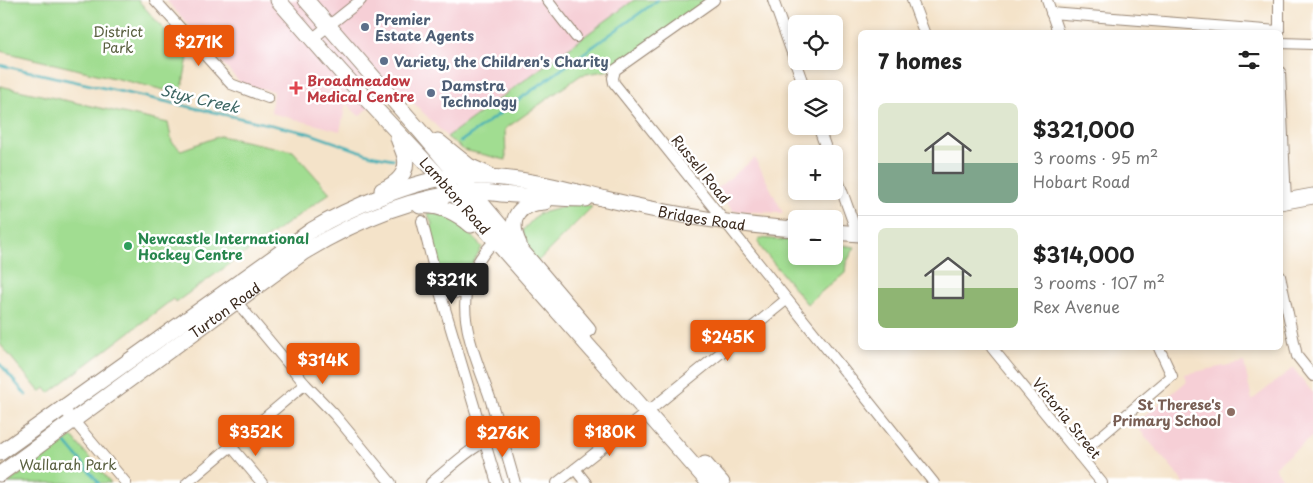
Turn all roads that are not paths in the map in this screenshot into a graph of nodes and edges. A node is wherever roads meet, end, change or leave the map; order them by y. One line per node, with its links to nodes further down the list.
1 (155, 0): 22 (street)
2 (278, 0): 18 (main road, Lambton Road)
3 (306, 0): 12 (main road, Lambton Road)
4 (361, 0): 12 (street)
5 (547, 0): 17 (street)
6 (714, 0): 38 (street, Russell Road)
7 (773, 0): 21 (street)
8 (912, 0): 13 (street)
9 (1047, 0): 11 (street)
10 (1279, 0): 16 (street)
11 (1051, 13): 14 (street); 15 (street)
12 (329, 25): 18 (street); 24 (main road, Lambton Road)
13 (923, 30)
14 (1057, 30)
15 (1255, 30)
16 (1279, 30)
17 (576, 37)
18 (312, 39): 23 (main road, Lambton Road)
19 (1283, 43): 20 (street)
20 (1313, 44)
21 (802, 80)
22 (268, 98)
23 (396, 131): 27 (main road, Lambton Road); 36 (main road)
24 (422, 132): 25 (main road, Lambton Road); 26 (main road)
25 (457, 176): 26 (main road, Bridges Road); 27 (main road, Bridges Road); 28 (main road, Lambton Road)
26 (495, 177): 33 (main road, Bridges Road)
27 (440, 179): 30 (main road, Lambton Road); 36 (main road, Turton Road)
28 (471, 192): 30 (main road, Turton Road); 32 (main road, Bridges Road); 43 (main road, Lambton Road)
29 (843, 193): 41 (street)
30 (454, 195): 35 (main road, Turton Road); 42 (main road, Lambton Road)
31 (1313, 196): 34 (main road)
32 (557, 199): 33 (main road, Bridges Road); 43 (main road)
33 (606, 199): 38 (main road, Bridges Road)
34 (1283, 202)
35 (402, 205): 42 (main road); 48 (main road, Turton Road)
36 (351, 210): 53 (main road, Turton Road)
37 (422, 221): 45 (street)
38 (726, 223): 39 (main road, Bridges Road); 47 (street, Russell Road)
39 (788, 228)
40 (843, 233): 41 (main road)
41 (858, 234)
42 (495, 241): 46 (street); 54 (main road, Lambton Road)
43 (524, 255): 54 (main road, Lambton Road)
44 (1283, 290): 51 (street)
45 (440, 292): 46 (street); 57 (street)
46 (466, 293): 56 (street)
47 (786, 300): 54 (street); 74 (street, Russell Road)
48 (236, 301): 52 (street); 55 (main road, Turton Road)
49 (994, 350): 60 (street, Victoria Street)
50 (1160, 350): 60 (street)
51 (1313, 376)
52 (305, 384): 58 (street); 66 (street)
53 (64, 408): 55 (street); 59 (main road, Turton Road)
54 (651, 409): 61 (street); 72 (main road, Lambton Road); 73 (main road, Lambton Road)
55 (74, 420): 62 (main road, Turton Road); 63 (street)
56 (501, 434): 57 (street); 69 (street)
57 (484, 440): 67 (street); 68 (street)
58 (231, 446): 64 (street); 65 (street)
59 (0, 453)
60 (1079, 455): 75 (street, Victoria Street)
61 (575, 469): 70 (street); 71 (street)
62 (0, 474)
63 (126, 483)
64 (187, 483)
65 (262, 483)
66 (391, 483)
67 (432, 483)
68 (497, 483)
69 (515, 483)
70 (557, 483)
71 (586, 483)
72 (709, 483)
73 (722, 483)
74 (934, 483)
75 (1102, 483)

